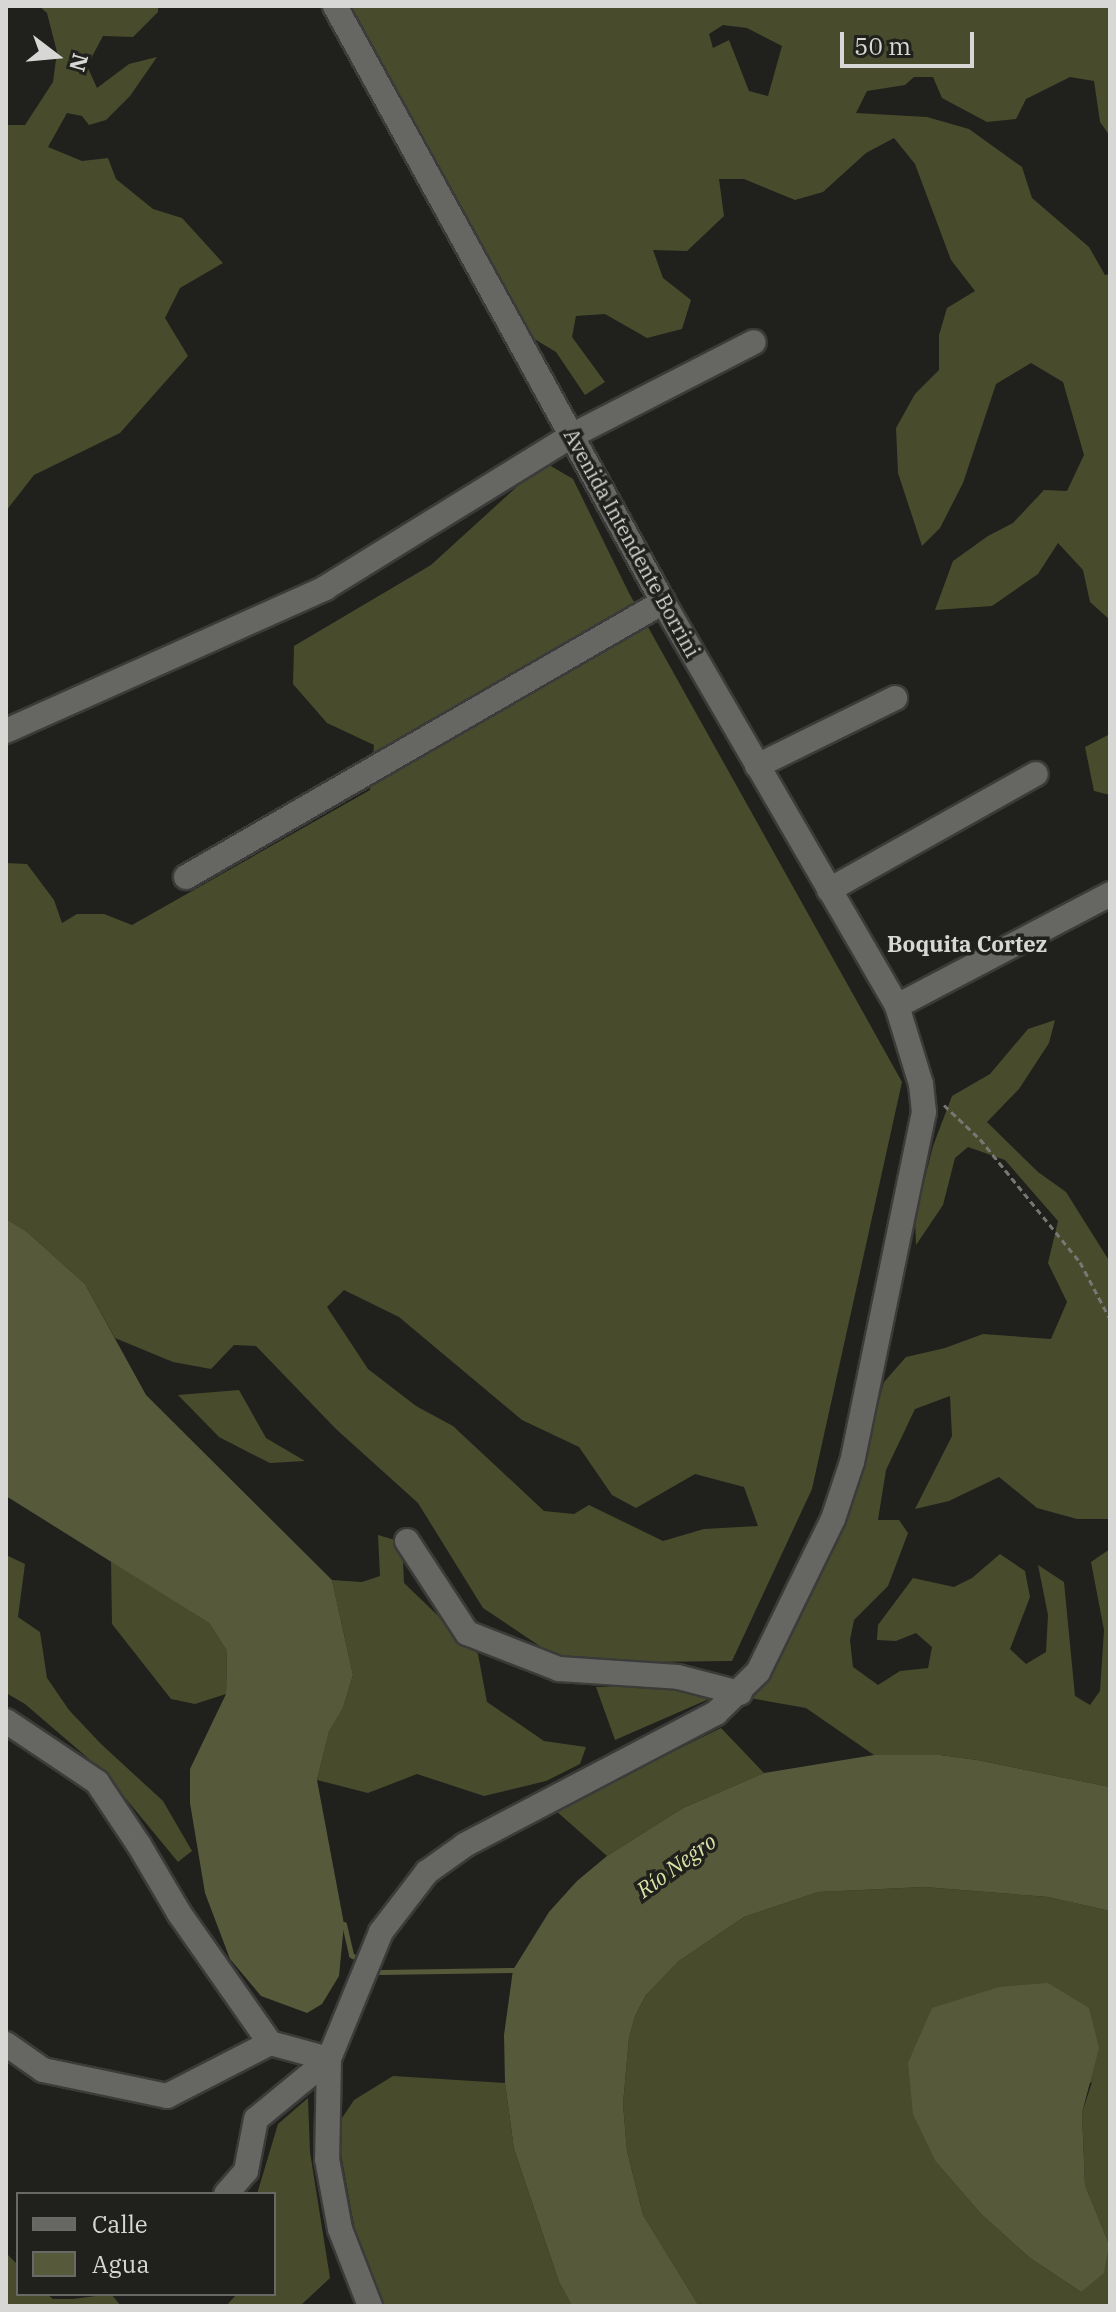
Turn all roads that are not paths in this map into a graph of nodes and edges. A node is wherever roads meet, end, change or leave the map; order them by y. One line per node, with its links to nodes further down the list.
1 (335, 6): 3 (street, Avenida Intendente Borrini)
2 (754, 342): 3 (street)
3 (573, 435): 4 (street, Avenida Intendente Borrini); 6 (street)
4 (663, 602): 7 (street, Avenida Intendente Borrini); 9 (street)
5 (895, 698): 7 (street)
6 (6, 731)
7 (757, 766): 10 (street, Avenida Intendente Borrini)
8 (1036, 774): 10 (street)
9 (186, 877)
10 (829, 890): 12 (street, Avenida Intendente Borrini)
11 (1110, 894): 12 (street)
12 (897, 1006): 14 (street, Avenida Intendente Borrini)
13 (407, 1541): 14 (street)
14 (740, 1693): 18 (street, Avenida Intendente Borrini)
15 (6, 1721): 16 (street)
16 (270, 2043): 17 (street); 18 (street)
17 (6, 2044)
18 (329, 2059): 19 (street); 20 (street)
19 (228, 2192)
20 (370, 2306)

